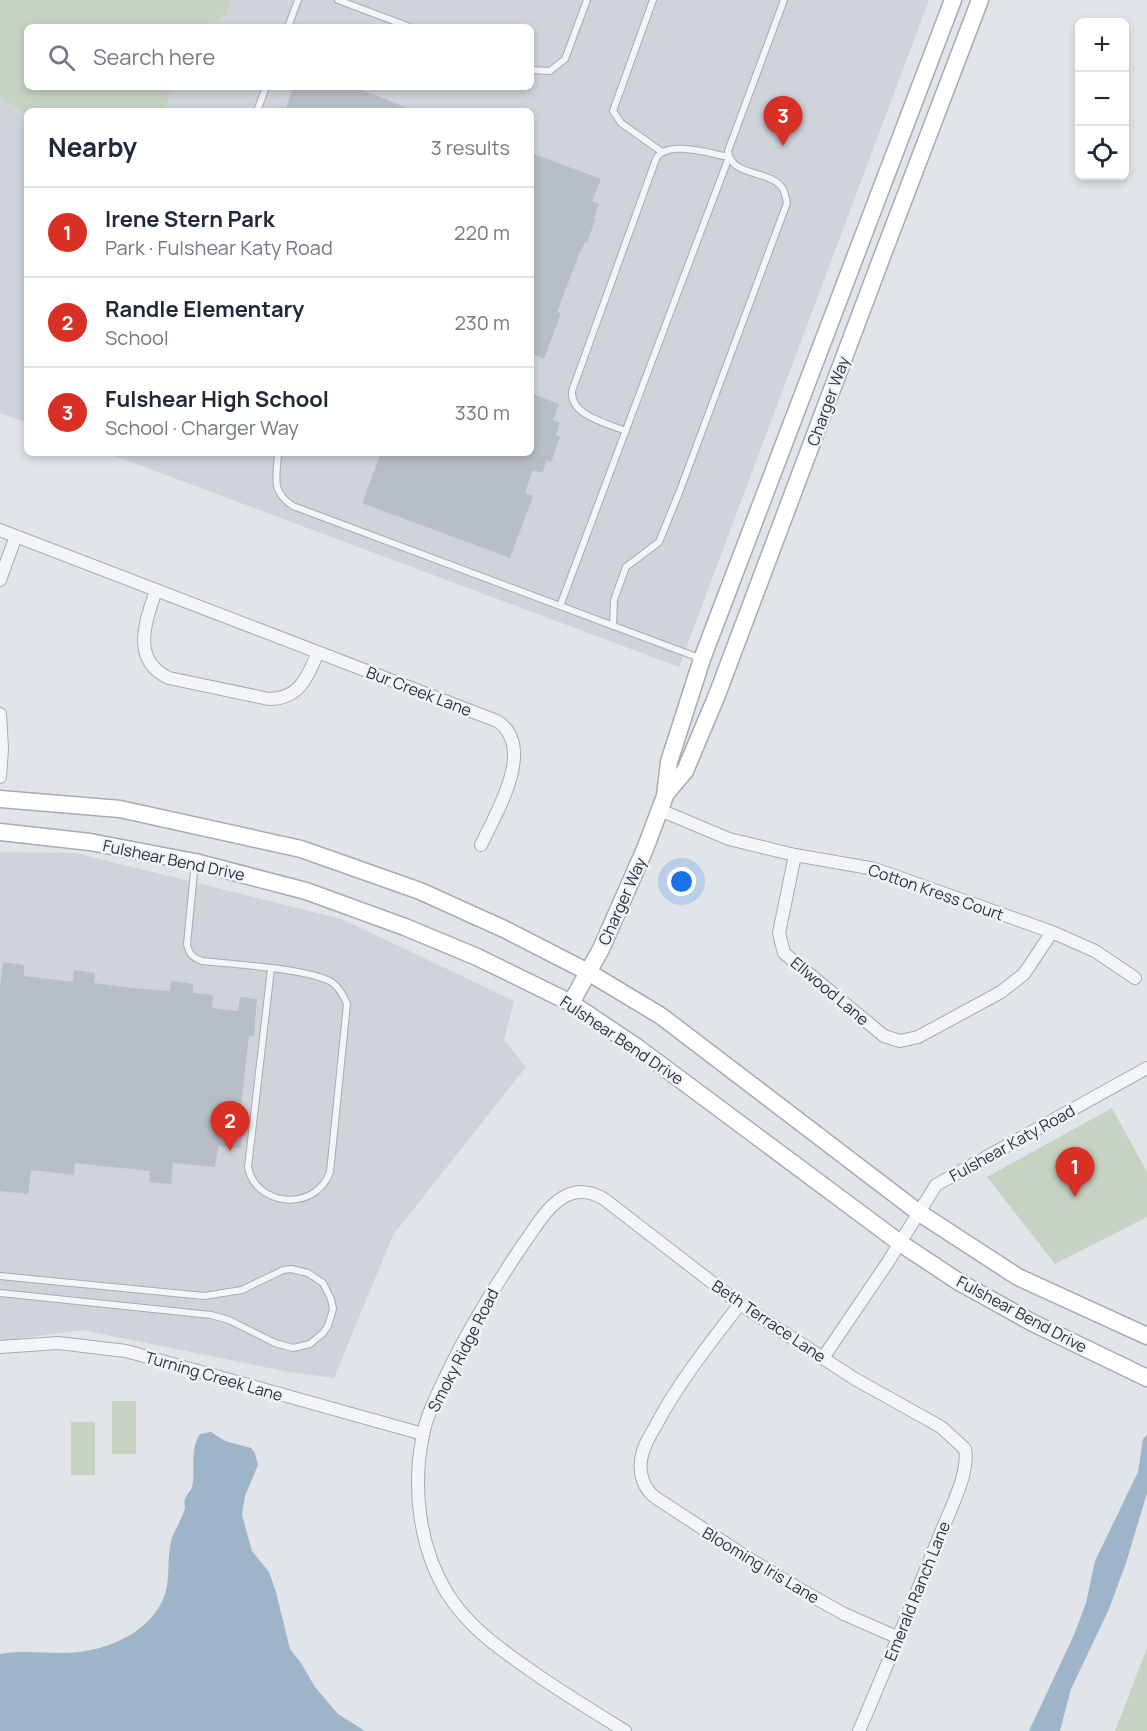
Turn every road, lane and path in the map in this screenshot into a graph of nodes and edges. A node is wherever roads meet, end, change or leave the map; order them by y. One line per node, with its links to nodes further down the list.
1 (298, 0): 8 (lane)
2 (338, 0): 9 (lane)
3 (587, 0): 10 (lane)
4 (653, 0): 13 (lane)
5 (784, 0): 14 (lane)
6 (953, 0): 24 (street, Charger Way)
7 (980, 0): 25 (street, Charger Way)
8 (289, 24)
9 (403, 24)
10 (534, 70)
11 (265, 90): 12 (lane)
12 (258, 108)
13 (662, 152): 14 (lane); 15 (lane)
14 (729, 157): 15 (lane); 22 (lane)
15 (626, 431): 21 (lane)
16 (278, 456): 21 (lane)
17 (0, 530): 18 (street, Bur Creek Lane)
18 (16, 536): 19 (street); 20 (street, Bur Creek Lane)
19 (0, 580)
20 (156, 590): 23 (street, Bur Creek Lane); 23 (street)
21 (560, 606): 22 (lane)
22 (613, 626): 24 (lane)
23 (318, 652): 31 (street, Bur Creek Lane)
24 (702, 659): 25 (street); 29 (street, Charger Way)
25 (728, 669): 29 (street, Charger Way)
26 (0, 714): 27 (street)
27 (0, 777)
28 (0, 799): 36 (street, Fulshear Bend Drive)
29 (662, 803): 32 (street, Cotton Kress Court); 36 (street, Charger Way)
30 (0, 832): 33 (street, Fulshear Bend Drive)
31 (481, 845)
32 (795, 855): 34 (street, Cotton Kress Court); 34 (street, Ellwood Lane)
33 (195, 862): 35 (lane); 38 (street, Fulshear Bend Drive)
34 (1052, 932): 37 (street, Cotton Kress Court)
35 (271, 969): 35 (lane)
36 (588, 972): 38 (street, Charger Way); 41 (street, Fulshear Bend Drive)
37 (1135, 978)
38 (571, 1003): 42 (street, Fulshear Bend Drive)
39 (1147, 1068): 41 (street, Fulshear Katy Road)
40 (575, 1193): 45 (street, Beth Terrace Lane); 50 (street, Smoky Ridge Road)
41 (918, 1212): 42 (street, Fulshear Katy Road); 46 (street, Fulshear Bend Drive)
42 (900, 1243): 48 (street, Fulshear Katy Road); 49 (street, Fulshear Bend Drive)
43 (0, 1276): 44 (lane)
44 (0, 1293)
45 (740, 1304): 48 (street, Beth Terrace Lane); 52 (street, Blooming Iris Lane)
46 (1147, 1336)
47 (0, 1347): 50 (street, Turning Creek Lane)
48 (823, 1358): 51 (street, Beth Terrace Lane)
49 (1147, 1378)
50 (423, 1434): 53 (street, Smoky Ridge Road)
51 (965, 1449): 52 (street, Emerald Ranch Lane)
52 (899, 1638): 54 (street, Emerald Ranch Lane)
53 (625, 1731)
54 (859, 1731)

